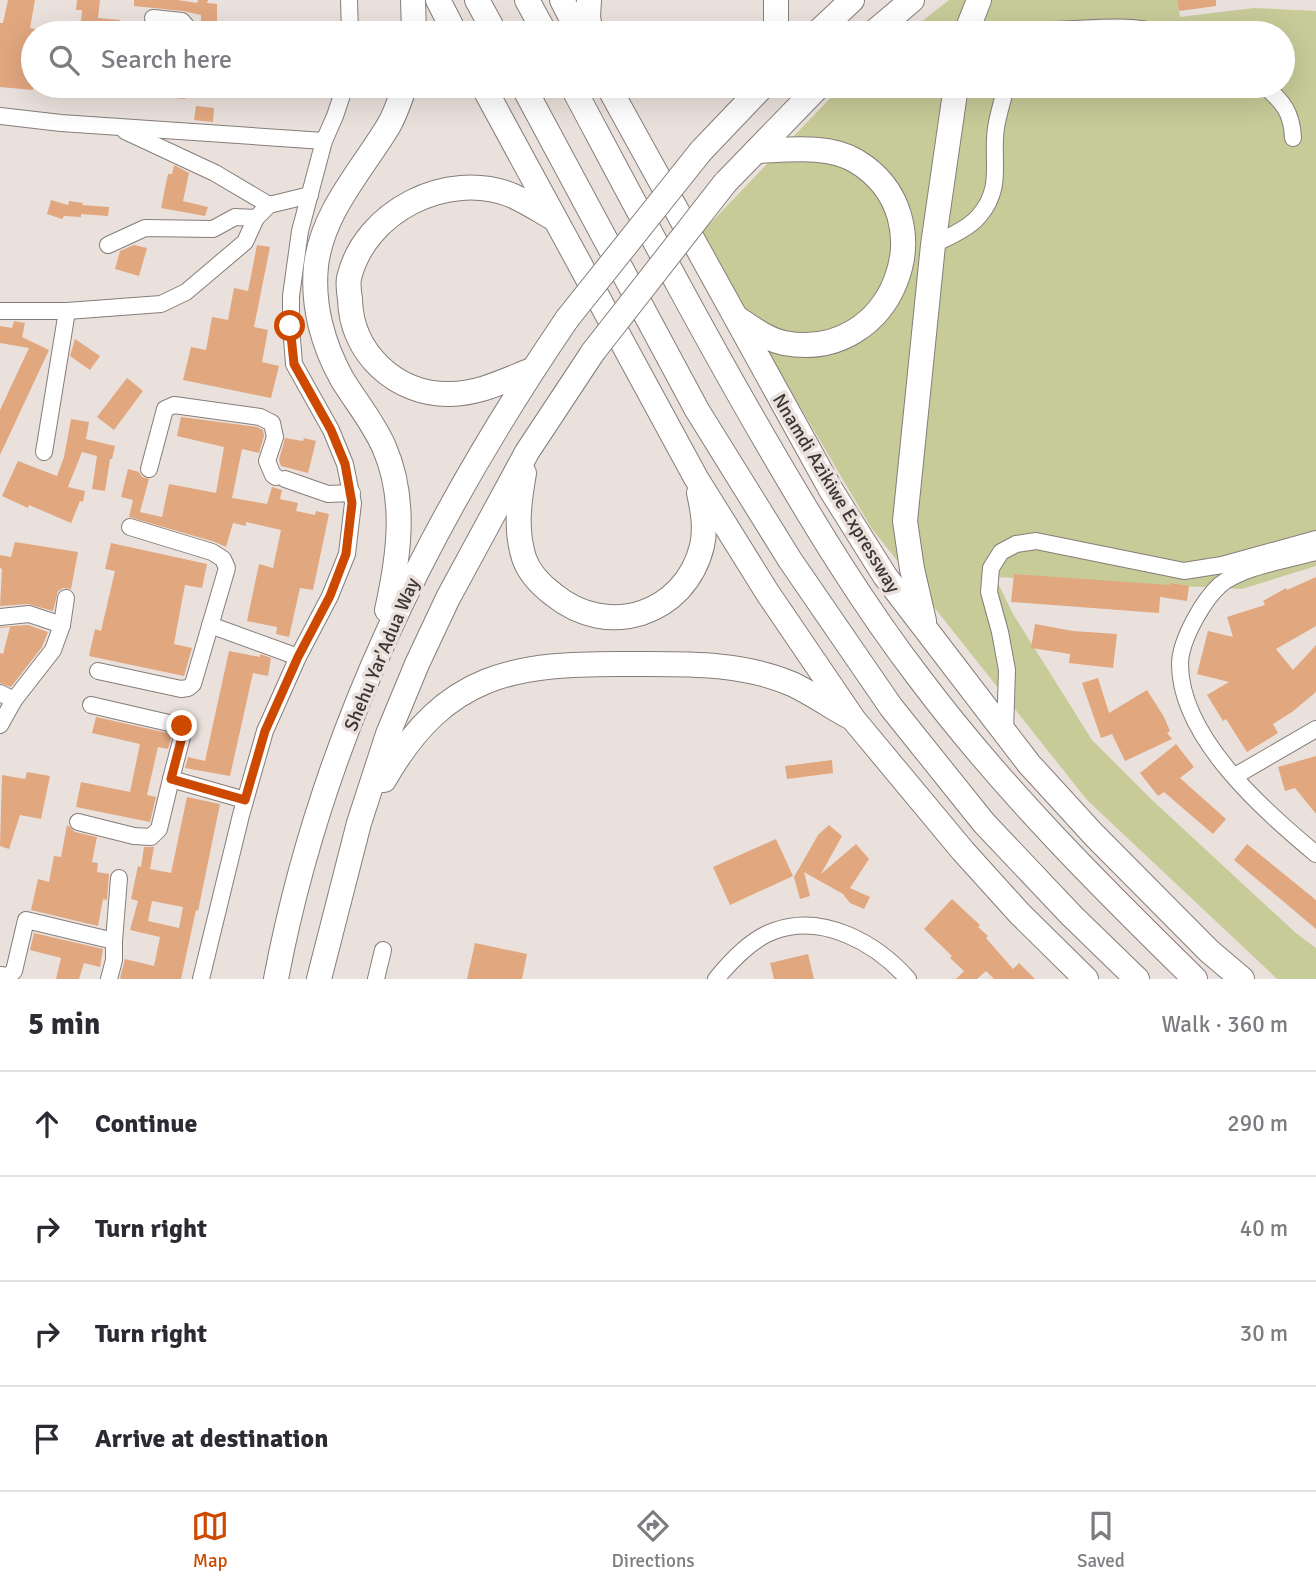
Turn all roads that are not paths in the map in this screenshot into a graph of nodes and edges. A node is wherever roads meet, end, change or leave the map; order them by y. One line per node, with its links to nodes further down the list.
1 (349, 0): 14 (street)
2 (414, 0): 15 (highway)
3 (438, 0): 16 (highway)
4 (477, 0): 17 (highway)
5 (527, 0): 18 (highway)
6 (562, 0): 19 (highway)
7 (589, 0): 20 (highway)
8 (776, 0): 21 (highway)
9 (852, 0): 22 (highway)
10 (912, 0): 23 (highway)
11 (979, 0): 24 (highway)
12 (153, 18): 13 (street)
13 (181, 21)
14 (350, 21)
15 (414, 21)
16 (449, 21)
17 (488, 21)
18 (538, 21)
19 (573, 21)
20 (589, 21)
21 (776, 21)
22 (830, 21)
23 (887, 21)
24 (971, 21)
25 (341, 98): 39 (street)
26 (400, 98): 64 (highway)
27 (489, 98): 44 (highway)
28 (529, 98): 94 (highway)
29 (578, 98): 95 (highway, Nnamdi Azikiwe Expressway)
30 (615, 98): 49 (highway, Nnamdi Azikiwe Expressway)
31 (752, 98): 50 (highway, Shehu Yar'Adua Way, bridge)
32 (807, 98): 40 (highway, Shehu Yar'Adua Way)
33 (954, 98): 46 (highway)
34 (1003, 98): 46 (street)
35 (1276, 98): 38 (street)
36 (0, 116): 37 (street)
37 (116, 127): 39 (street); 42 (street)
38 (1293, 138)
39 (324, 141): 41 (street)
40 (756, 151): 49 (highway); 52 (highway, Shehu Yar'Adua Way, bridge)
41 (310, 195): 42 (street); 55 (street)
42 (269, 205): 43 (street)
43 (256, 218): 45 (street); 48 (street)
44 (554, 218): 50 (highway); 54 (highway)
45 (108, 245)
46 (933, 245): 63 (highway)
47 (0, 311): 48 (street)
48 (67, 311): 51 (street)
49 (733, 316): 63 (highway, Nnamdi Azikiwe Expressway)
50 (532, 370): 64 (highway, Shehu Yar'Adua Way)
51 (44, 452)
52 (527, 452): 54 (highway); 77 (highway, Shehu Yar'Adua Way)
53 (149, 469): 55 (street)
54 (696, 478): 69 (highway)
55 (352, 493): 65 (street)
56 (130, 527): 62 (street)
57 (1316, 539): 72 (street)
58 (1316, 552): 73 (street)
59 (66, 598): 61 (street)
60 (0, 617): 61 (street)
61 (62, 625): 67 (street)
62 (210, 625): 65 (street); 66 (street)
63 (926, 632): 72 (highway, Nnamdi Azikiwe Expressway)
64 (379, 648): 87 (highway, Shehu Yar'Adua Way)
65 (298, 657): 75 (street)
66 (98, 671)
67 (7, 696): 70 (street)
68 (91, 705): 74 (street)
69 (854, 720): 77 (highway); 81 (highway)
70 (0, 725)
71 (1316, 729): 73 (street)
72 (1005, 731): 78 (highway, Nnamdi Azikiwe Expressway)
73 (1235, 776): 79 (street)
74 (171, 779): 75 (street); 76 (street)
75 (245, 800): 86 (street)
76 (78, 822)
77 (359, 823): 88 (highway, Shehu Yar'Adua Way)
78 (1094, 835): 95 (highway); 96 (highway, Nnamdi Azikiwe Expressway)
79 (1316, 855)
80 (119, 878): 82 (street)
81 (1020, 914): 92 (highway); 93 (highway)
82 (114, 941): 84 (street); 85 (street)
83 (383, 950): 89 (street)
84 (0, 975)
85 (109, 979)
86 (201, 979)
87 (276, 979)
88 (319, 979)
89 (376, 979)
90 (716, 979): 91 (street)
91 (908, 979)
92 (1086, 979)
93 (1116, 979)
94 (1137, 979)
95 (1195, 979)
96 (1242, 979)

